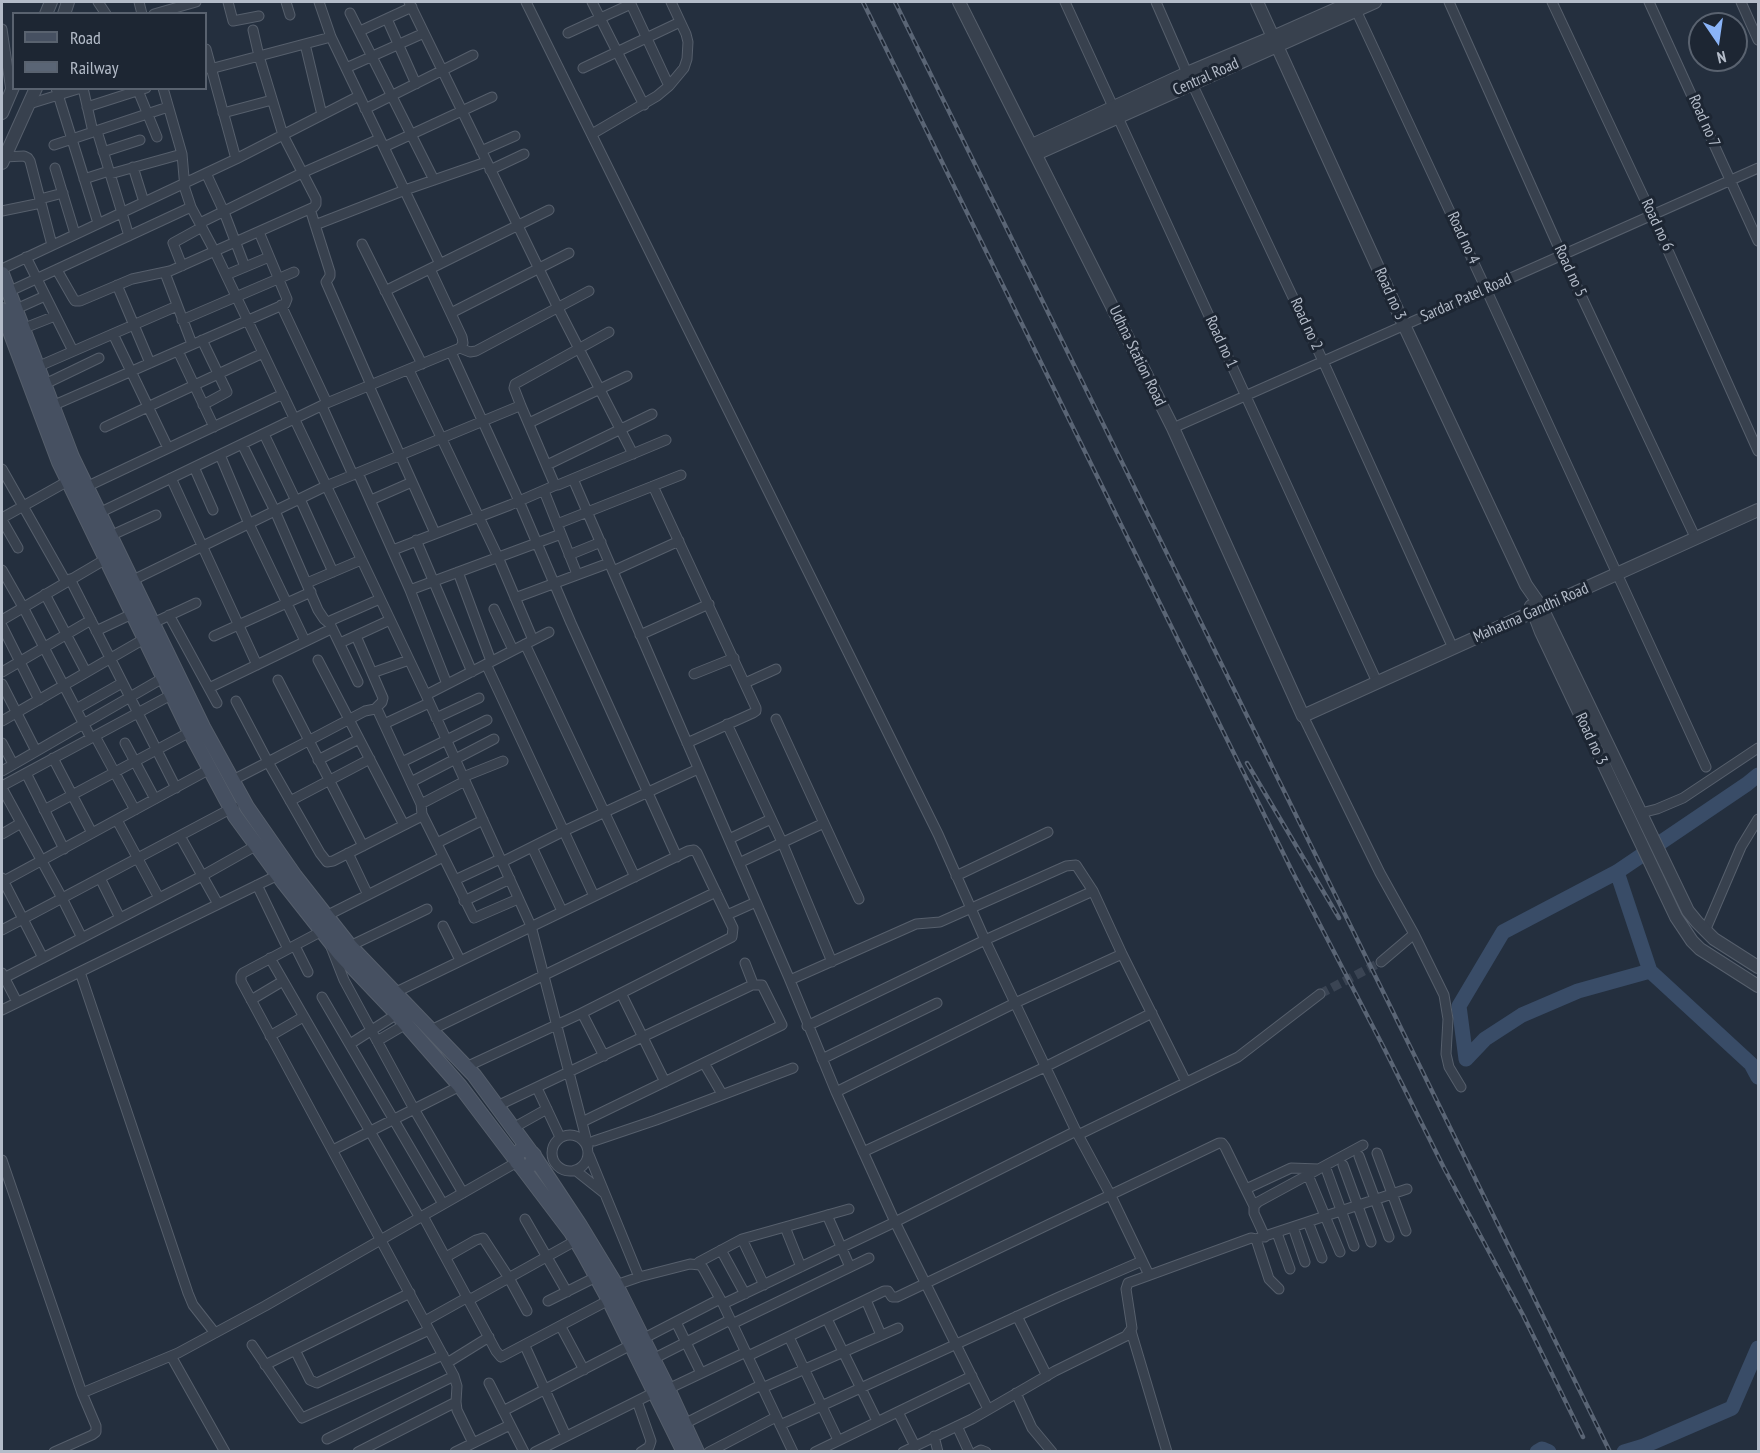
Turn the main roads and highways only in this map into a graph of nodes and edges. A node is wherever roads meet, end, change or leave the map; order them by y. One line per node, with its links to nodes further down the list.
1 (2, 274): 2 (main road)
2 (8, 310): 4 (main road)
3 (2, 321): 4 (main road)
4 (17, 333): 5 (main road); 5 (main road)
5 (284, 872): 6 (main road); 6 (main road)
6 (389, 995): 7 (main road); 8 (main road)
7 (532, 1153): 8 (main road); 9 (main road)
8 (518, 1163): 9 (main road)
9 (637, 1342): 10 (main road); 10 (main road)
10 (662, 1391): 11 (main road); 12 (main road)
11 (684, 1452)
12 (697, 1452)

